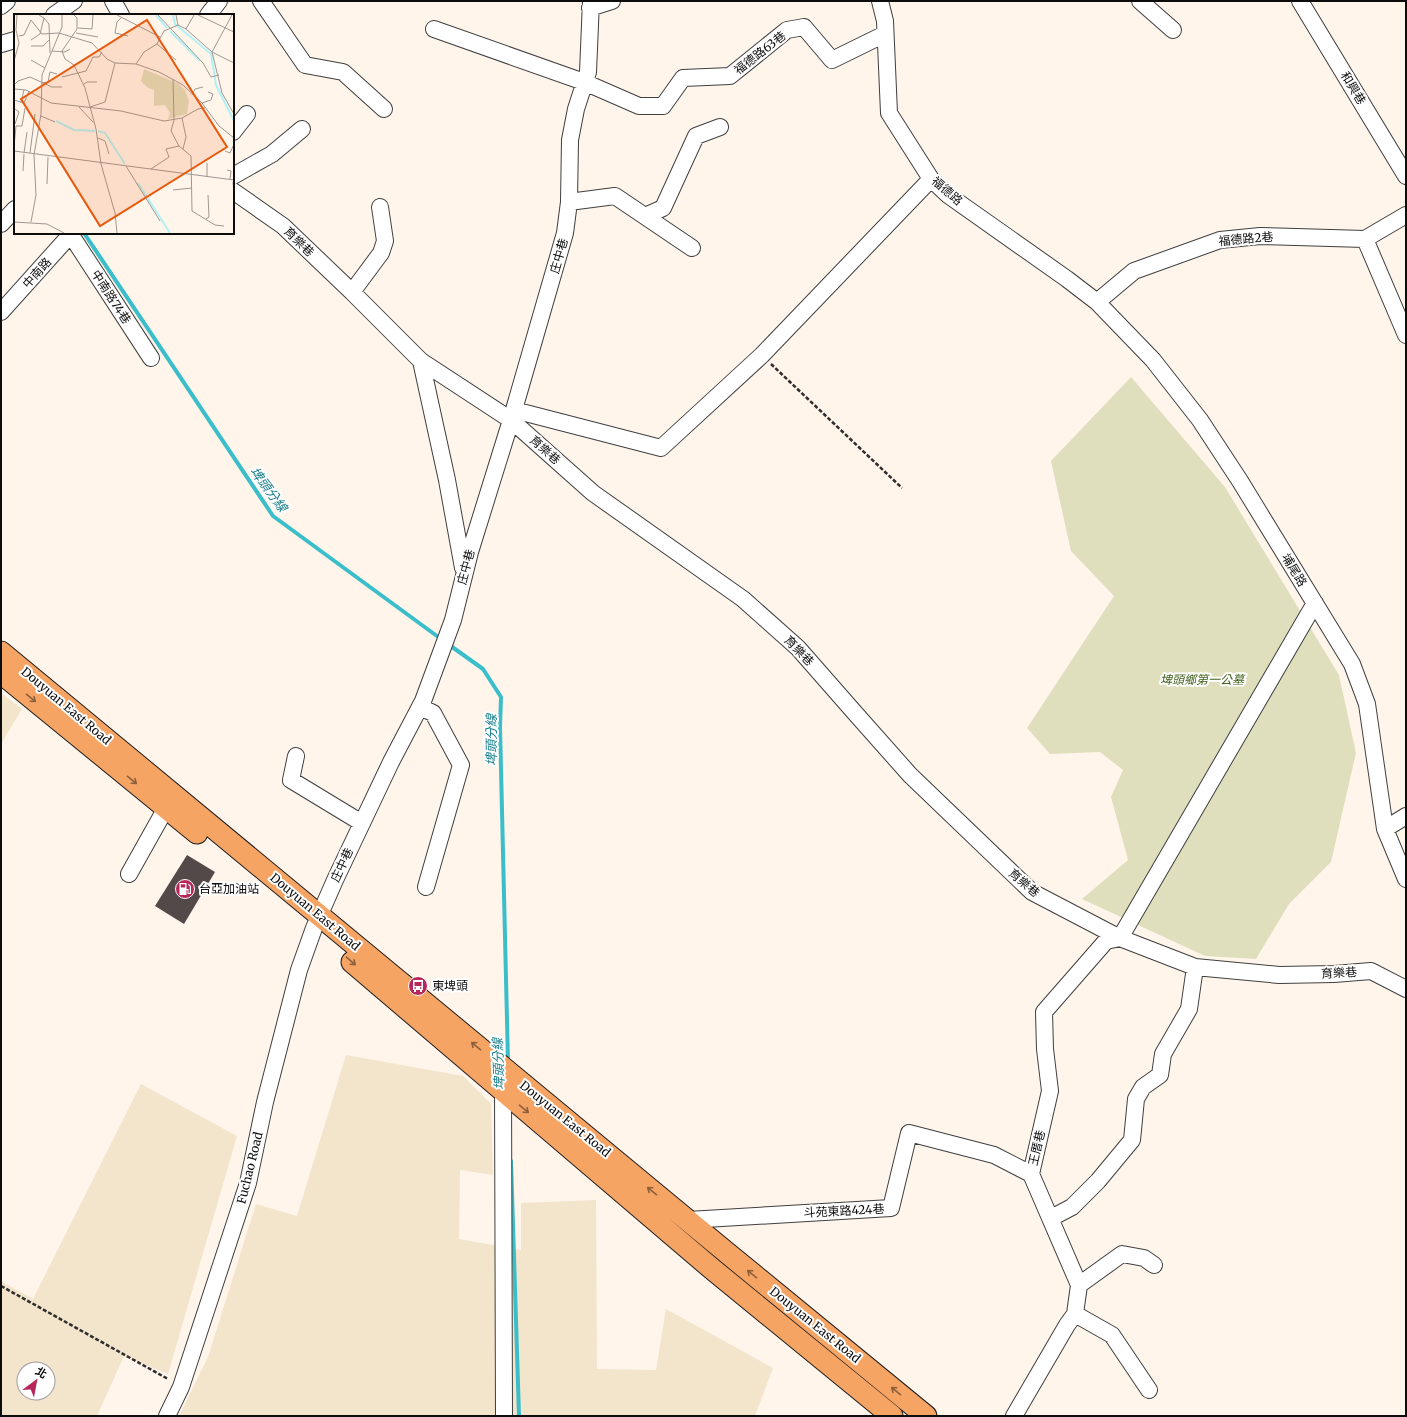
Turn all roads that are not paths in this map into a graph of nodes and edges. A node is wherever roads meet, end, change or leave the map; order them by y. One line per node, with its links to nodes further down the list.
1 (7, 1): 11 (street)
2 (74, 1): 12 (street)
3 (112, 1): 13 (street)
4 (219, 1): 14 (street)
5 (261, 1): 21 (street)
6 (612, 1): 10 (street, 庄中巷)
7 (880, 1): 17 (street, 福德路)
8 (1140, 1): 16 (street)
9 (1300, 1): 27 (street, 和興巷)
10 (590, 4): 20 (street, 庄中巷)
11 (1, 6)
12 (55, 14)
13 (120, 14)
14 (209, 14)
15 (434, 29): 20 (street)
16 (1173, 30)
17 (886, 34): 20 (street, 福德路63巷); 28 (street, 福德路)
18 (14, 40): 19 (street)
19 (1, 44)
20 (584, 82): 30 (street, 庄中巷)
21 (384, 109)
22 (247, 114): 25 (street)
23 (720, 127): 34 (street)
24 (302, 129): 26 (street)
25 (234, 131)
26 (234, 175)
27 (1406, 176)
28 (931, 179): 40 (street, 福德路); 45 (street)
29 (234, 192): 39 (street, 育樂巷)
30 (569, 202): 34 (street); 45 (street, 庄中巷)
31 (380, 207): 39 (street)
32 (14, 211): 35 (street)
33 (1406, 214): 37 (street)
34 (645, 216): 38 (street)
35 (1, 224)
36 (71, 234): 41 (street, 中南路); 43 (street, 中南路74巷)
37 (1365, 239): 40 (street, 福德路2巷); 42 (street)
38 (692, 248)
39 (352, 292): 44 (street, 育樂巷)
40 (1096, 302): 47 (street, 埔尾路)
41 (1, 312)
42 (1406, 335)
43 (151, 358)
44 (421, 361): 45 (street, 育樂巷); 46 (street)
45 (513, 415): 46 (street, 庄中巷); 61 (street, 育樂巷)
46 (464, 574): 50 (street, 庄中巷)
47 (1315, 603): 56 (street, 埔尾路); 61 (street)
48 (1, 652): 49 (main road, Douyuan East Road)
49 (8, 672): 52 (main road, Douyuan East Road, one-way to 52); 53 (main road, Douyuan East Road)
50 (420, 707): 55 (street, 庄中巷); 59 (street)
51 (296, 756): 55 (street)
52 (166, 808): 53 (main road, Douyuan East Road); 57 (street)
53 (187, 816): 60 (main road, Douyuan East Road)
54 (1406, 816): 56 (street)
55 (362, 823): 60 (street, 庄中巷)
56 (1385, 829): 58 (street, 埔尾路)
57 (129, 874)
58 (1406, 879)
59 (426, 887)
60 (316, 922): 64 (main road, Douyuan East Road, one-way to 60); 65 (main road, Douyuan East Road, one-way to 65); 73 (street, Fuchao Road)
61 (1120, 938): 62 (street, 育樂巷); 66 (street, 王厝巷)
62 (1195, 967): 63 (street, 育樂巷); 67 (street)
63 (1406, 990)
64 (502, 1067): 65 (street); 68 (main road, Douyuan East Road, one-way to 64)
65 (504, 1092): 74 (street); 75 (main road, Douyuan East Road, one-way to 75)
66 (1031, 1174): 67 (street, 王厝巷); 68 (street, 斗苑東路424巷)
67 (1050, 1218): 70 (street, 王厝巷)
68 (688, 1220): 76 (main road, Douyuan East Road, one-way to 68)
69 (1154, 1265): 70 (street)
70 (1079, 1285): 71 (street)
71 (1075, 1314): 72 (street); 77 (street)
72 (1150, 1390)
73 (167, 1416)
74 (504, 1416)
75 (892, 1416)
76 (926, 1416)
77 (1014, 1416)

